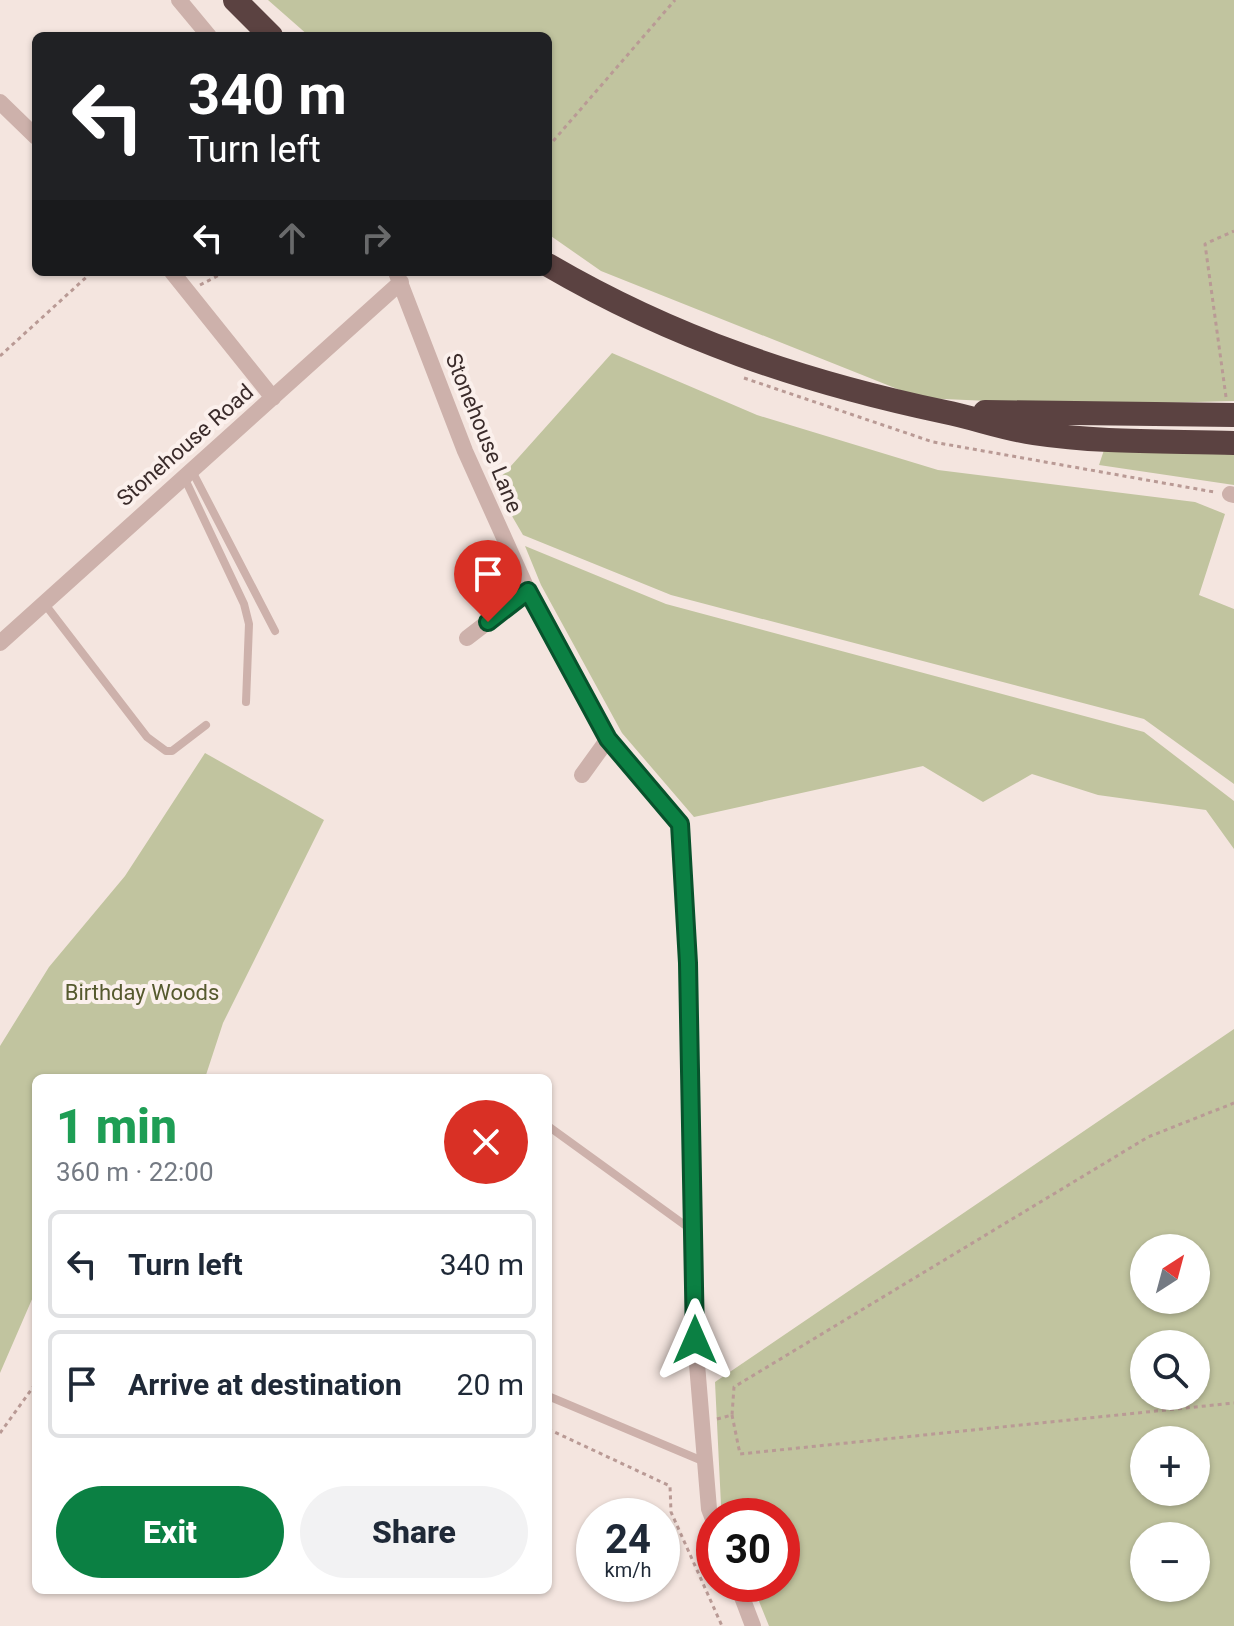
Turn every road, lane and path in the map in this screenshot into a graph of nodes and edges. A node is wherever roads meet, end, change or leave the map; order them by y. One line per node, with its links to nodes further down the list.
1 (179, 0): 4 (street)
2 (235, 0): 5 (highway)
3 (675, 0): 8 (path)
4 (206, 32)
5 (267, 32)
6 (0, 102): 7 (street)
7 (32, 133)
8 (552, 142)
9 (1234, 231): 18 (path)
10 (552, 267): 19 (highway)
11 (88, 276): 16 (path)
12 (176, 276): 15 (street)
13 (217, 276): 15 (path)
14 (398, 277): 17 (street, Stonehouse Road); 22 (street, Stonehouse Lane)
15 (189, 291): 17 (street)
16 (0, 356)
17 (273, 398): 21 (street, Stonehouse Road)
18 (1230, 408): 19 (highway)
19 (947, 412): 20 (highway)
20 (1234, 443)
21 (187, 471): 23 (street, Stonehouse Road); 24 (lane); 27 (lane)
22 (528, 591): 25 (street); 29 (street, Stonehouse Lane)
23 (44, 603): 26 (street, Stonehouse Road); 28 (lane)
24 (275, 631)
25 (467, 638)
26 (0, 643)
27 (246, 702)
28 (206, 725)
29 (608, 739): 30 (street); 33 (street, Stonehouse Lane)
30 (582, 775)
31 (1234, 1103): 37 (path)
32 (552, 1129): 33 (lane)
33 (695, 1233): 38 (street, Stonehouse Lane)
34 (32, 1389): 40 (path)
35 (552, 1398): 41 (lane)
36 (1234, 1403): 37 (path)
37 (732, 1415): 38 (path)
38 (702, 1422): 41 (street, Stonehouse Lane)
39 (552, 1431): 44 (path)
40 (0, 1433)
41 (705, 1462): 42 (street, Stonehouse Lane)
42 (708, 1498)
43 (744, 1602): 45 (street)
44 (722, 1626)
45 (753, 1626)

